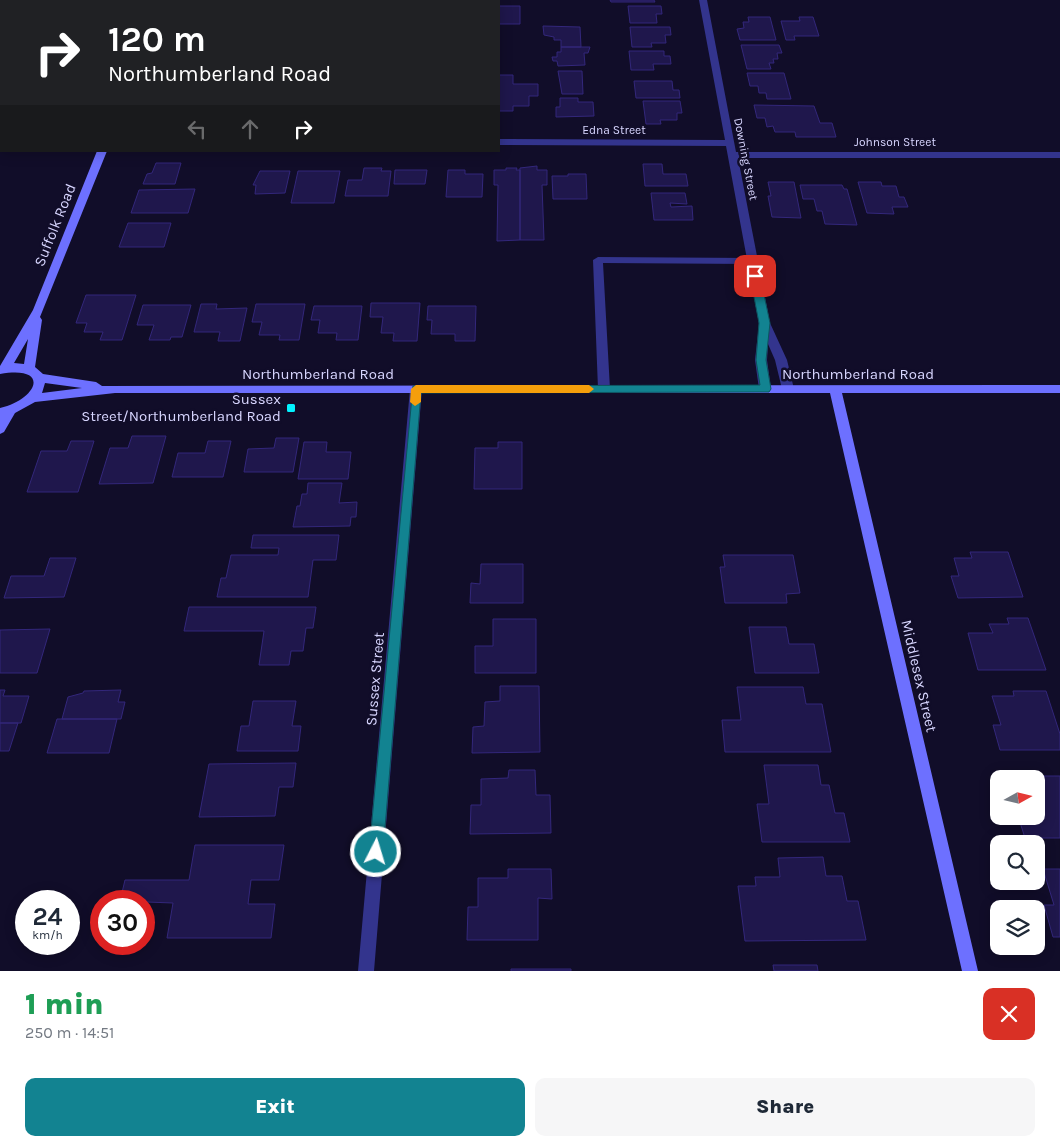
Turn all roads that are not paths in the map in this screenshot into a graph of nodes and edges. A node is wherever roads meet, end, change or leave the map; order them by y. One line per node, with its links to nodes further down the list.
1 (703, 0): 3 (street, Downing Street)
2 (500, 142): 3 (street, Edna Street)
3 (728, 142): 5 (street, Downing Street)
4 (102, 152): 8 (street, Suffolk Road)
5 (731, 154): 6 (street, Johnson Street); 7 (street, Downing Street)
6 (1060, 155)
7 (752, 261): 9 (street, Downing Street); 15 (street)
8 (38, 310): 10 (street, Suffolk Road); 11 (street, Suffolk Road)
9 (764, 323): 16 (street, Downing Street); 17 (street, Downing Street)
10 (29, 368): 11 (street); 12 (street)
11 (3, 369)
12 (40, 378): 13 (street, Northumberland Road); 20 (street)
13 (115, 389): 14 (street, Northumberland Road); 20 (street, Northumberland Road)
14 (416, 389): 15 (street, Northumberland Road); 23 (street, Sussex Street)
15 (604, 389): 16 (street, Northumberland Road)
16 (765, 389): 17 (street, Northumberland Road)
17 (788, 389): 18 (street, Northumberland Road)
18 (835, 389): 19 (street, Northumberland Road); 24 (street, Middlesex Street)
19 (1060, 389)
20 (33, 398): 21 (street)
21 (5, 411): 22 (street)
22 (0, 428)
23 (366, 971)
24 (970, 971)

